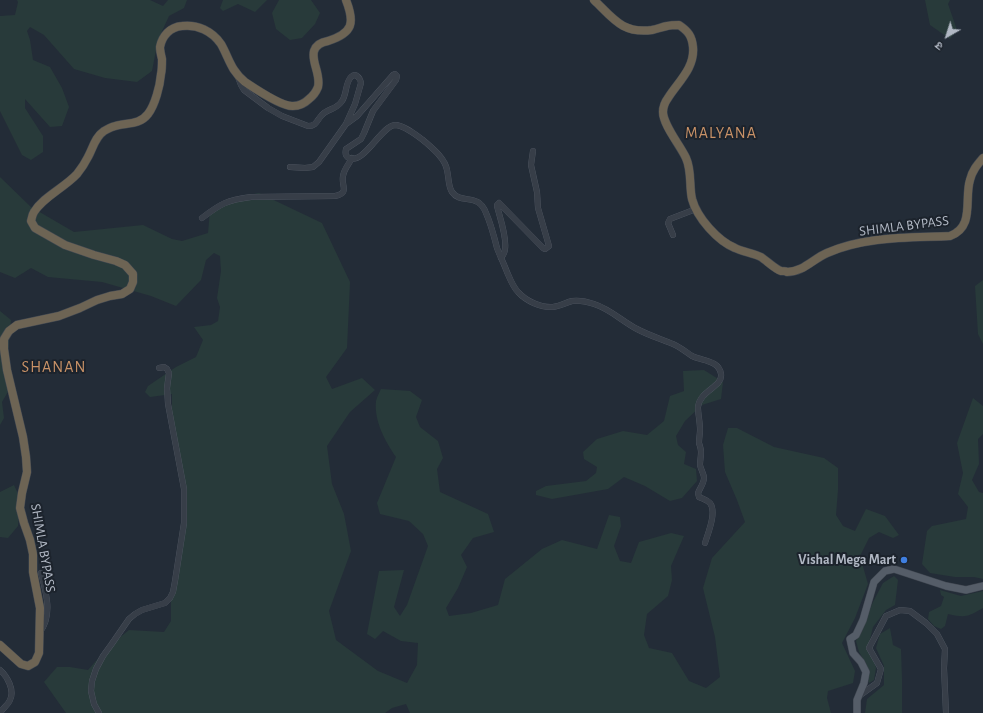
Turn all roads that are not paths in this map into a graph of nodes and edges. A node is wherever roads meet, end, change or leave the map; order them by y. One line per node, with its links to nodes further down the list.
1 (346, 0): 3 (highway, SHIMLA BYPASS)
2 (594, 0): 9 (highway, SHIMLA BYPASS)
3 (237, 75): 4 (street); 17 (highway, SHIMLA BYPASS)
4 (346, 124): 6 (street); 8 (street)
5 (533, 151): 12 (street)
6 (352, 158): 10 (street); 12 (street)
7 (983, 158): 9 (highway, SHIMLA BYPASS)
8 (290, 167)
9 (696, 209): 11 (street)
10 (202, 218)
11 (674, 235)
12 (501, 258): 14 (street)
13 (159, 368): 22 (street)
14 (705, 543)
15 (41, 573): 17 (street)
16 (983, 586): 20 (main road)
17 (40, 632): 18 (highway, SHIMLA BYPASS)
18 (0, 645)
19 (0, 670): 21 (street)
20 (859, 696): 23 (main road); 24 (street)
21 (0, 713)
22 (99, 713)
23 (857, 713)
24 (946, 713)

